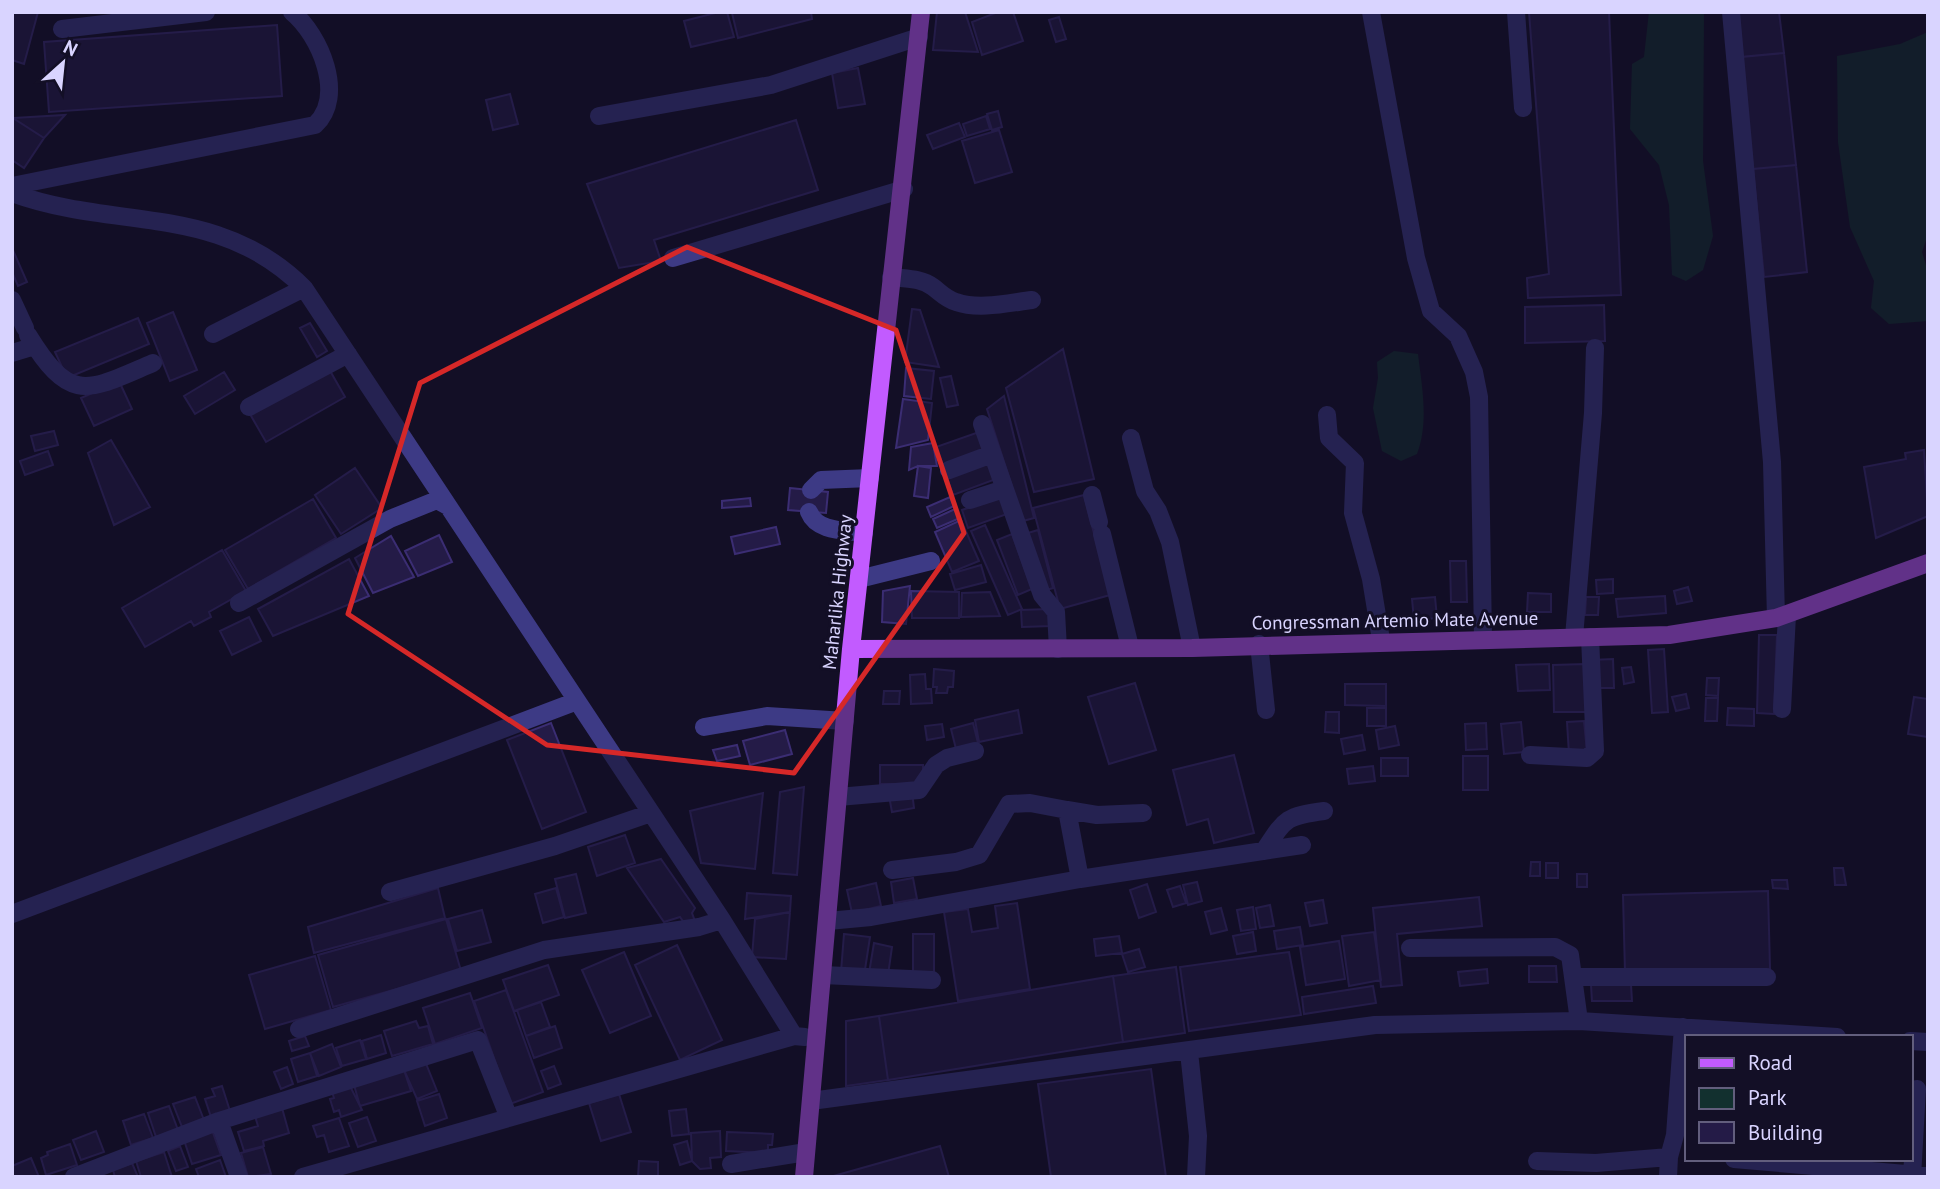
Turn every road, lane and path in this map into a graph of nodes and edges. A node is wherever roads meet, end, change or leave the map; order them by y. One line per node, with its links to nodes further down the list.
1 (206, 12): 7 (street)
2 (292, 12): 11 (street)
3 (921, 12): 8 (main road, Maharlika Highway)
4 (1371, 12): 45 (street)
5 (1516, 12): 9 (street)
6 (1731, 12): 43 (street)
7 (62, 29)
8 (919, 37): 10 (street); 12 (main road, Maharlika Highway)
9 (1523, 108)
10 (599, 116)
11 (12, 186)
12 (904, 189): 14 (street); 15 (main road, Maharlika Highway)
13 (12, 192): 16 (street)
14 (673, 258)
15 (891, 277): 18 (street); 31 (main road, Maharlika Highway)
16 (304, 288): 19 (street); 23 (street)
17 (12, 300): 20 (street)
18 (1032, 300)
19 (212, 334)
20 (29, 336): 22 (street); 24 (street)
21 (1595, 348): 44 (street)
22 (12, 353)
23 (348, 354): 25 (street); 36 (street)
24 (153, 363)
25 (249, 407)
26 (1326, 415): 46 (street)
27 (982, 424): 29 (street)
28 (1132, 438): 49 (street)
29 (992, 454): 30 (street); 32 (street)
30 (949, 470)
31 (870, 478): 33 (street); 38 (main road, Maharlika Highway)
32 (1004, 489): 35 (street); 51 (street)
33 (811, 490)
34 (1092, 495): 48 (street)
35 (970, 500)
36 (448, 506): 42 (street); 52 (street)
37 (809, 512): 38 (street)
38 (864, 533): 41 (main road, Maharlika Highway)
39 (931, 561): 41 (street)
40 (1928, 563): 43 (main road, Congressman Artemio Mate Avenue)
41 (859, 579): 50 (main road, Maharlika Highway)
42 (239, 603)
43 (1782, 617): 44 (main road, Congressman Artemio Mate Avenue); 53 (street)
44 (1582, 637): 45 (main road, Congressman Artemio Mate Avenue); 58 (street)
45 (1483, 638): 46 (main road, Congressman Artemio Mate Avenue)
46 (1381, 640): 47 (main road, Congressman Artemio Mate Avenue)
47 (1259, 644): 49 (main road, Congressman Artemio Mate Avenue); 54 (street)
48 (1130, 647): 49 (main road, Congressman Artemio Mate Avenue); 51 (main road, Congressman Artemio Mate Avenue)
49 (1192, 648)
50 (851, 649): 51 (main road, Congressman Artemio Mate Avenue); 55 (main road, Maharlika Highway)
51 (1058, 649)
52 (577, 701): 62 (street); 69 (street)
53 (1782, 709)
54 (1266, 710)
55 (845, 721): 56 (street); 59 (main road, Maharlika Highway)
56 (704, 727)
57 (975, 751): 59 (street)
58 (1530, 755)
59 (838, 797): 71 (main road, Maharlika Highway)
60 (1067, 810): 63 (street); 66 (street); 67 (street)
61 (1324, 811): 65 (street)
62 (651, 813): 68 (street); 70 (street)
63 (1143, 813)
64 (1302, 845): 65 (street)
65 (1264, 851): 67 (street)
66 (892, 870)
67 (1080, 878): 71 (street)
68 (390, 892)
69 (12, 914)
70 (722, 920): 79 (street); 81 (street)
71 (828, 921): 73 (main road, Maharlika Highway)
72 (1410, 948): 74 (street)
73 (823, 975): 76 (street); 82 (main road, Maharlika Highway)
74 (1573, 977): 75 (street); 77 (street)
75 (1767, 977)
76 (932, 980)
77 (1579, 1021): 78 (street); 83 (street)
78 (1683, 1027): 80 (street); 84 (street)
79 (299, 1029)
80 (1807, 1035)
81 (794, 1036): 82 (street); 87 (street)
82 (818, 1037): 86 (main road, Maharlika Highway)
83 (1189, 1052): 86 (street); 99 (street)
84 (1682, 1071): 90 (street)
85 (1918, 1089): 94 (street)
86 (811, 1101): 89 (main road, Maharlika Highway)
87 (509, 1118): 88 (street); 97 (street)
88 (219, 1121): 95 (street); 96 (street)
89 (806, 1152): 93 (street); 98 (main road, Maharlika Highway)
90 (1676, 1155): 91 (street); 100 (street)
91 (1537, 1161)
92 (1757, 1161): 94 (street)
93 (731, 1164)
94 (1918, 1175)
95 (74, 1177)
96 (239, 1177)
97 (303, 1177)
98 (804, 1177)
99 (1196, 1177)
100 (1668, 1177)

